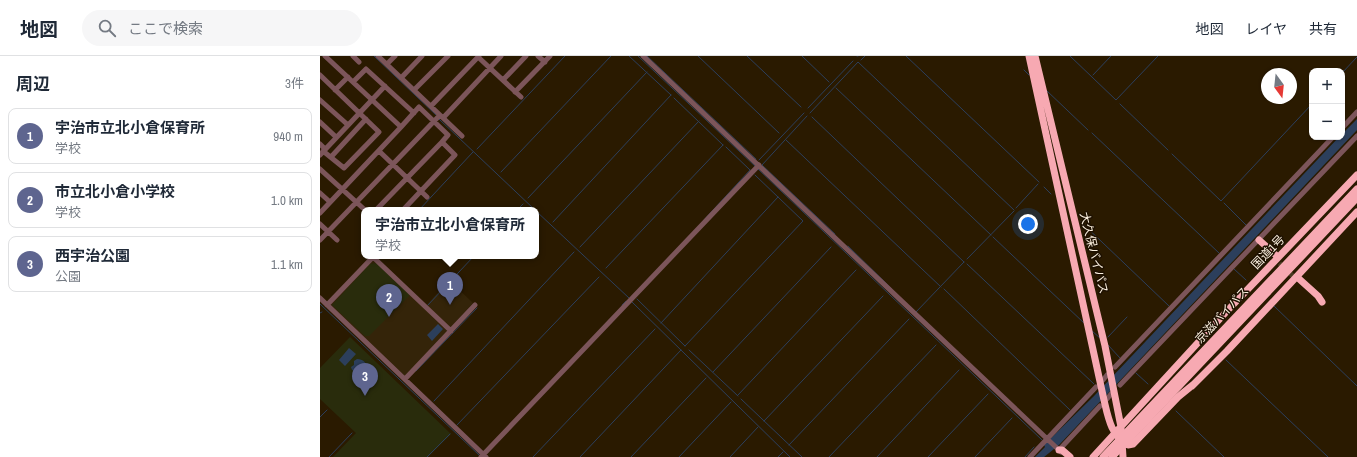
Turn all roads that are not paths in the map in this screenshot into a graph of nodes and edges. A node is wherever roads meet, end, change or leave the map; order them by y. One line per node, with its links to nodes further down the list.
1 (325, 56): 20 (street)
2 (353, 56): 15 (street)
3 (378, 56): 17 (street)
4 (395, 56): 17 (street)
5 (422, 56): 21 (street)
6 (448, 56): 27 (street)
7 (479, 56): 18 (street); 32 (street)
8 (501, 56): 18 (street)
9 (526, 56): 22 (street)
10 (538, 56): 16 (street)
11 (550, 56): 16 (street)
12 (644, 56): 53 (street)
13 (1029, 56): 24 (highway, 大久保バイパス)
14 (1035, 56): 24 (highway, 大久保バイパス)
15 (359, 62)
16 (545, 62): 28 (street)
17 (387, 64): 21 (street)
18 (490, 68): 22 (street); 36 (street)
19 (320, 75): 26 (street)
20 (348, 77): 23 (street); 26 (street)
21 (401, 78): 27 (street)
22 (503, 80): 28 (street)
23 (353, 82): 25 (street); 30 (street)
24 (1038, 83): 84 (highway, 大久保バイパス); 86 (highway, 大久保バイパス)
25 (385, 86): 30 (street); 35 (street)
26 (335, 90): 34 (street)
27 (414, 90): 32 (street)
28 (515, 92): 29 (street)
29 (520, 97)
30 (371, 100): 34 (street); 42 (street)
31 (321, 103): 40 (street)
32 (431, 106): 36 (street)
33 (1357, 112): 41 (street)
34 (359, 113): 37 (street); 40 (street)
35 (414, 113): 38 (street); 42 (street)
36 (441, 116): 38 (street); 43 (street)
37 (366, 119): 51 (street); 51 (street)
38 (434, 121): 47 (street); 52 (street)
39 (320, 122): 45 (street)
40 (348, 125): 45 (street)
41 (1345, 125)
42 (401, 127): 49 (street)
43 (462, 136)
44 (1357, 136): 74 (street)
45 (336, 137): 50 (street)
46 (1330, 140): 84 (street)
47 (442, 142): 56 (street); 59 (street)
48 (320, 144): 50 (street)
49 (379, 151): 52 (street); 57 (street)
50 (323, 152): 51 (street)
51 (331, 157)
52 (392, 164): 56 (street); 64 (street)
53 (757, 167): 94 (street); 97 (street)
54 (320, 169): 57 (street)
55 (1357, 175): 75 (highway, 国道1号)
56 (407, 179): 59 (street); 66 (street)
57 (342, 189): 63 (street); 64 (street)
58 (1357, 189): 103 (highway, 京滋バイパス, bridge)
59 (420, 191): 61 (street); 67 (street)
60 (320, 193): 63 (street)
61 (427, 197)
62 (1357, 198): 104 (highway, 京滋バイパス, bridge)
63 (330, 202): 69 (street)
64 (356, 202): 65 (street); 71 (street)
65 (361, 207)
66 (379, 207)
67 (406, 207)
68 (1357, 212): 78 (highway)
69 (320, 213)
70 (320, 224): 71 (street)
71 (328, 232): 72 (street); 73 (street)
72 (320, 240)
73 (337, 240)
74 (1258, 240): 75 (highway); 88 (street)
75 (1275, 256): 90 (highway, 国道1号)
76 (371, 259): 81 (street)
77 (375, 259): 83 (street)
78 (1298, 279): 80 (highway); 87 (highway)
79 (320, 298): 81 (street)
80 (1322, 302)
81 (327, 305): 85 (street)
82 (475, 305): 83 (street)
83 (451, 331): 85 (street)
84 (1111, 372): 86 (street); 88 (highway, 大久保バイパス)
85 (405, 379): 97 (street)
86 (1100, 384): 89 (highway, 大久保バイパス); 94 (street)
87 (1194, 384): 95 (highway); 105 (highway)
88 (1115, 389): 89 (street); 90 (highway); 92 (highway, 大久保バイパス)
89 (1104, 402): 91 (highway, 大久保バイパス); 96 (street)
90 (1134, 414): 92 (highway, 国道1号)
91 (1109, 423): 93 (highway, 大久保バイパス); 101 (highway)
92 (1121, 427): 93 (highway, 国道1号); 95 (highway, 大久保バイパス)
93 (1115, 434): 95 (highway, 大久保バイパス); 102 (highway, 国道1号)
94 (1048, 439): 96 (street); 98 (street)
95 (1123, 442): 105 (highway, 大久保バイパス)
96 (1058, 449): 99 (street); 100 (highway)
97 (483, 456)
98 (1030, 457)
99 (1066, 457)
100 (1070, 457)
101 (1090, 457)
102 (1093, 457)
103 (1103, 457)
104 (1112, 457)
105 (1123, 457)

